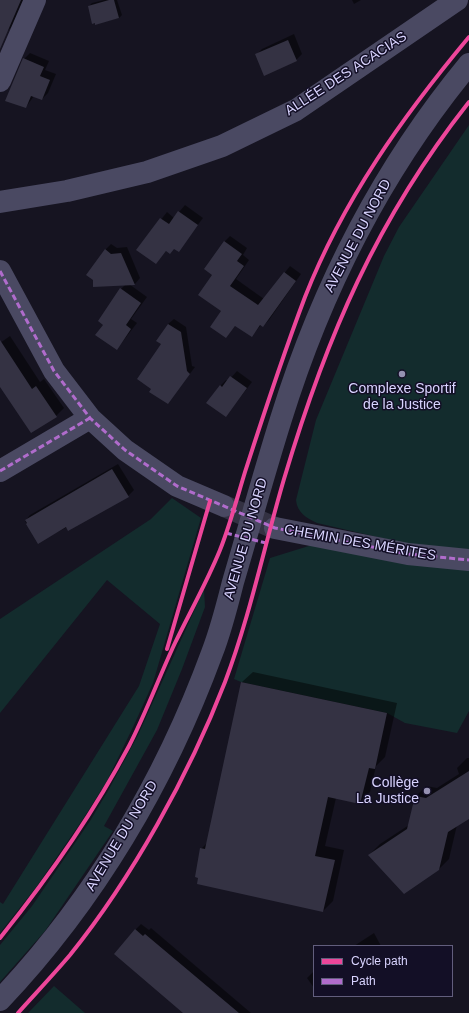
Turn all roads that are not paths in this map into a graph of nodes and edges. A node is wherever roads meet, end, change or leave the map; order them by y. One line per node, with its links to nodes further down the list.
1 (35, 0): 4 (street)
2 (457, 0): 5 (street, ALLÉE DES ACACIAS)
3 (469, 64): 12 (street, AVENUE DU NORD)
4 (0, 81)
5 (0, 202)
6 (0, 271): 7 (street)
7 (90, 418): 8 (street); 9 (street)
8 (0, 472)
9 (217, 504)
10 (275, 528): 11 (street, CHEMIN DES MÉRITES)
11 (469, 560)
12 (0, 1000)

